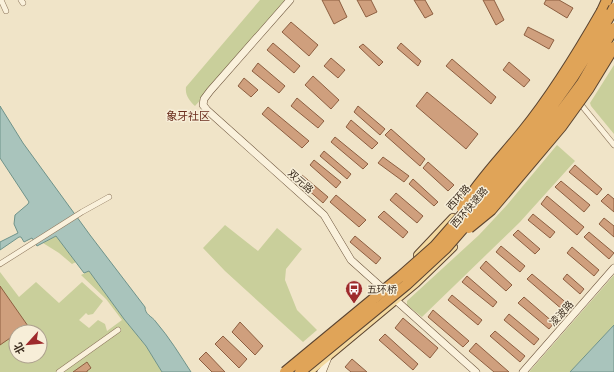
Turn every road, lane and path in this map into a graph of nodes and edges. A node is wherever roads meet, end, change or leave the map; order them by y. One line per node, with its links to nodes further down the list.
1 (1, 0): 6 (street)
2 (290, 0): 19 (street, 双元路)
3 (607, 0): 15 (highway, bridge)
4 (611, 0): 10 (main road, 西环路)
5 (614, 8): 15 (highway, 西环快速路, bridge)
6 (6, 11)
7 (614, 28): 16 (highway, 西环快速路, bridge)
8 (614, 39): 11 (main road)
9 (614, 47): 16 (highway, bridge)
10 (553, 96): 12 (main road); 19 (main road, 西环路)
11 (576, 99): 12 (main road); 13 (street)
12 (569, 109): 20 (main road)
13 (614, 145)
14 (109, 197): 17 (street)
15 (449, 230): 25 (highway, 西环快速路, bridge)
16 (446, 248): 26 (highway, 西环快速路, bridge)
17 (0, 264)
18 (614, 268): 30 (street, 凌波路)
19 (381, 288): 20 (street, 双元路); 24 (main road, 西环路)
20 (396, 300): 22 (main road); 29 (street, 双元路)
21 (118, 330): 23 (street)
22 (329, 355): 27 (main road); 28 (street)
23 (59, 372)
24 (279, 372)
25 (285, 372)
26 (300, 372)
27 (309, 372)
28 (321, 372)
29 (476, 372)
30 (523, 372)

